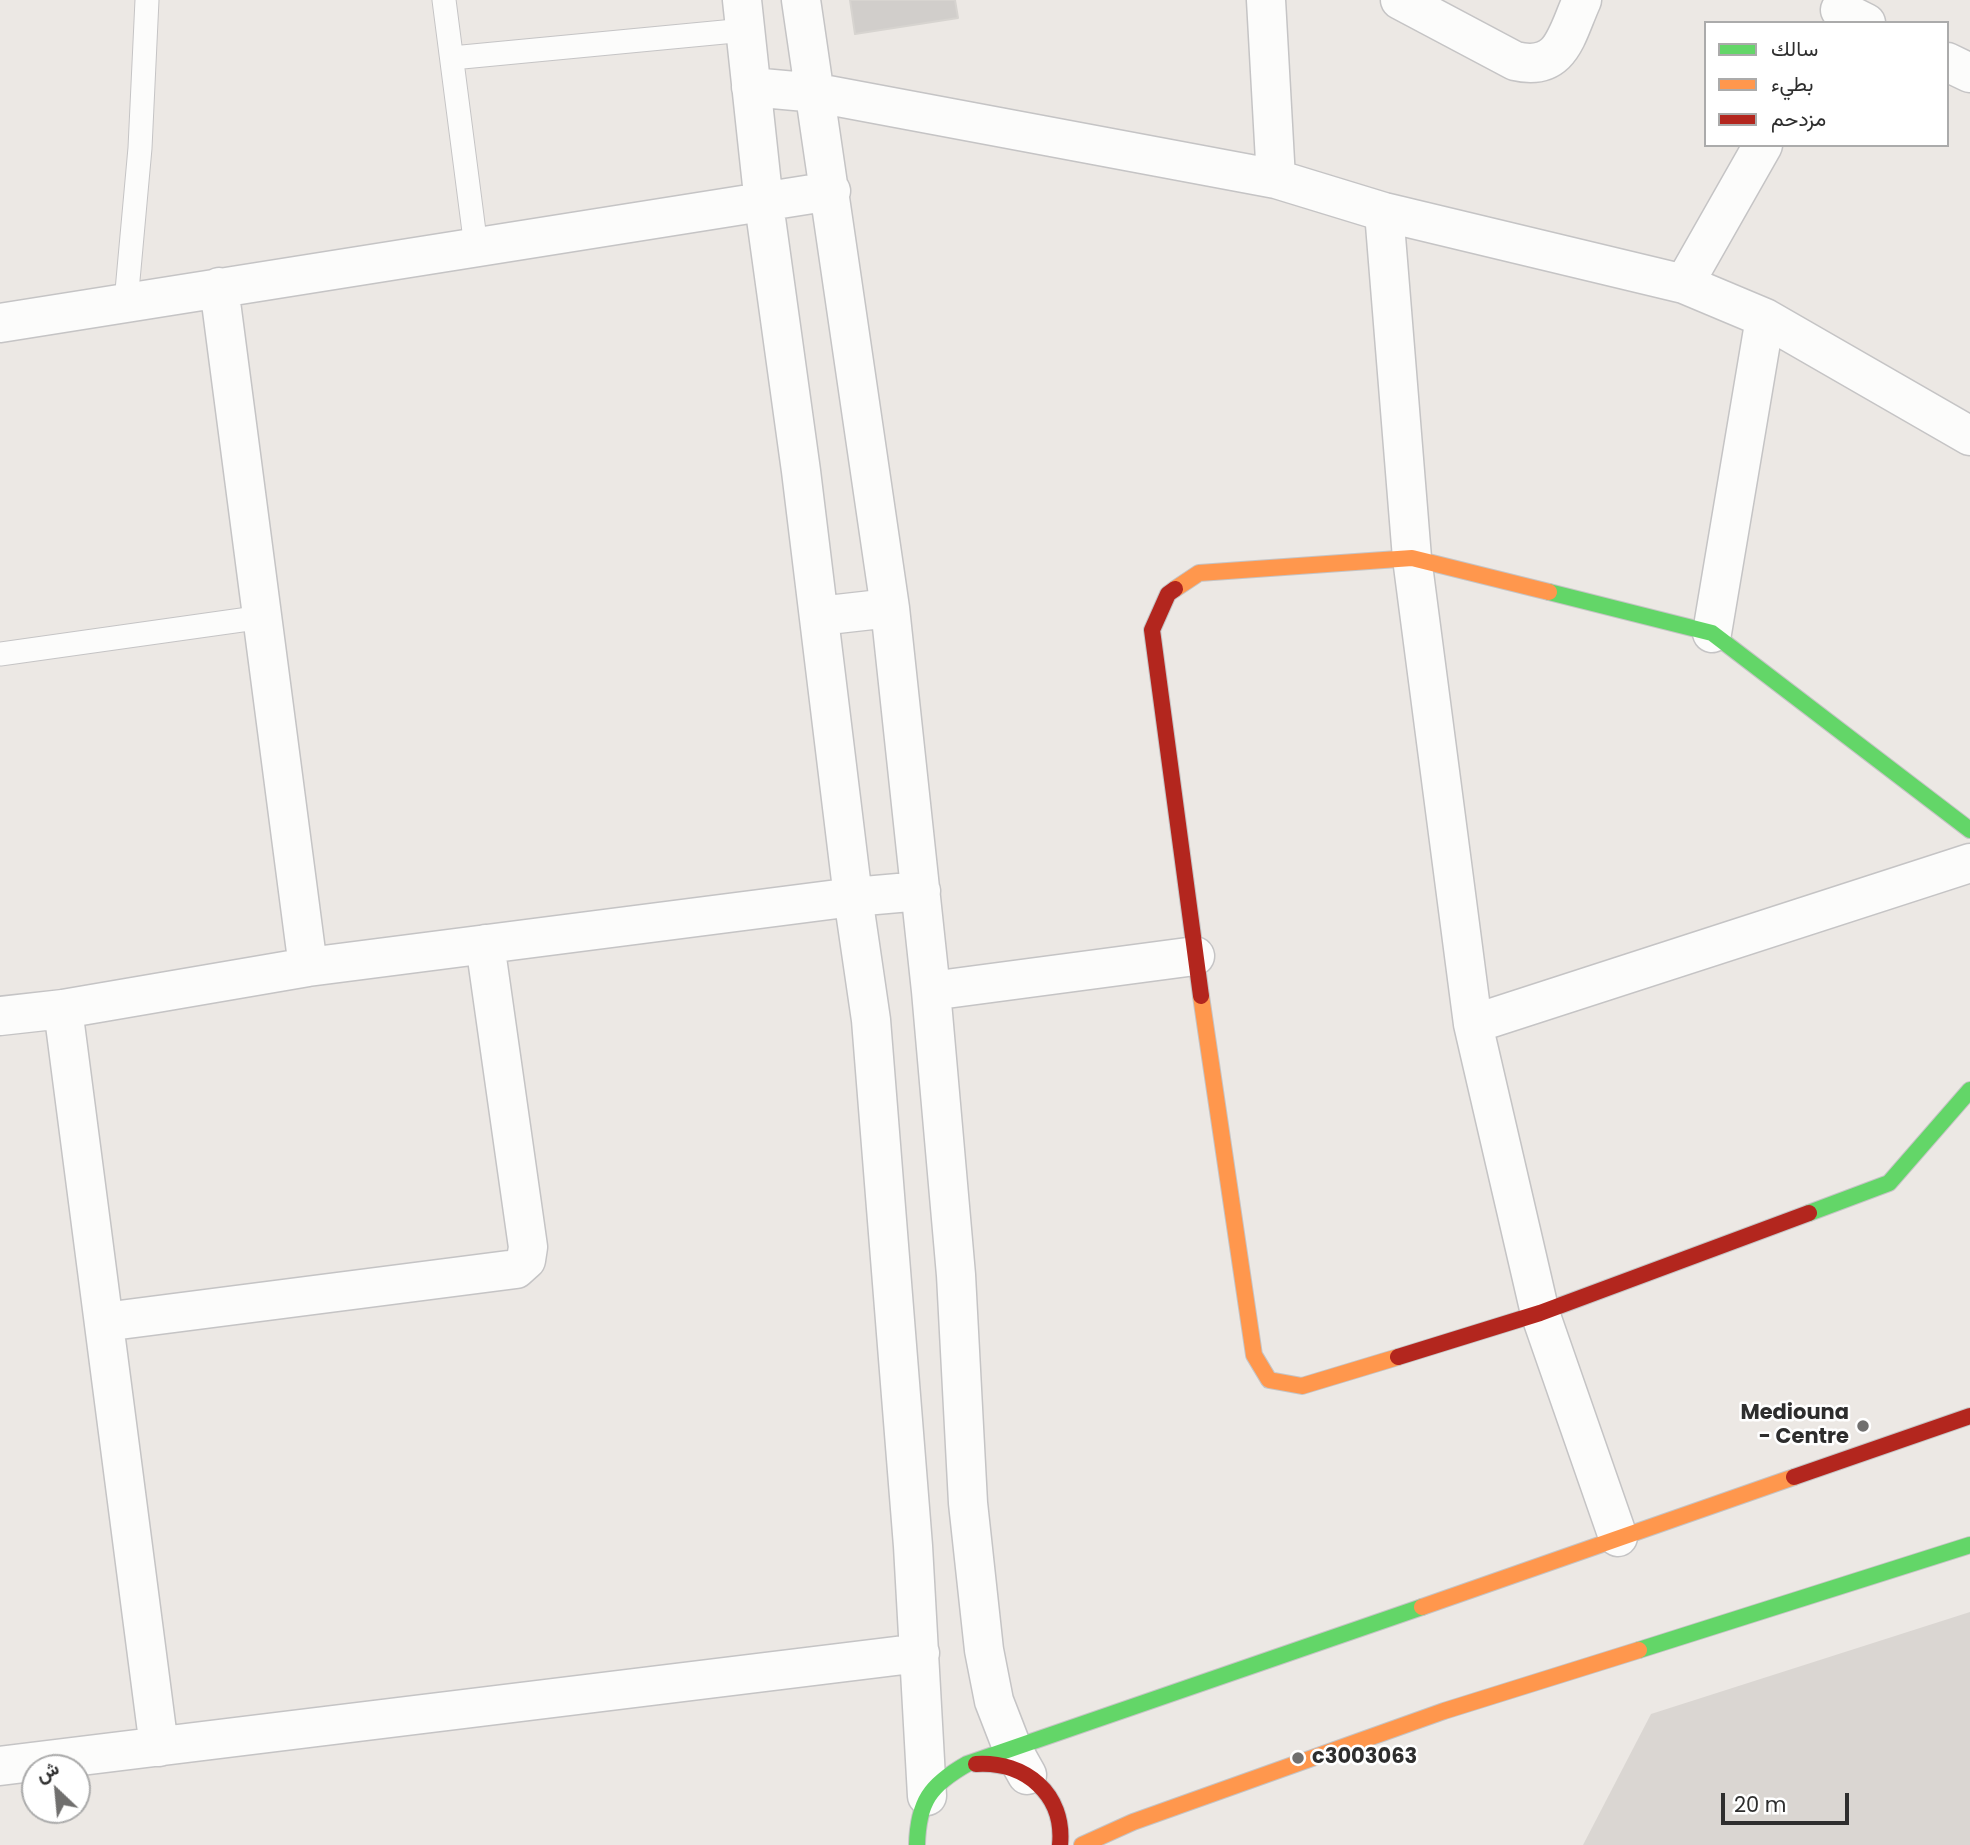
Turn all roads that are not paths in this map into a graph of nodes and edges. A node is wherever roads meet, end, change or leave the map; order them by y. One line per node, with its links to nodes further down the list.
1 (147, 0): 21 (lane)
2 (444, 0): 8 (lane)
3 (802, 0): 12 (street)
4 (1265, 0): 14 (street)
5 (1400, 0): 6 (street)
6 (1582, 0)
7 (743, 15): 8 (lane); 11 (street)
8 (452, 58): 18 (lane)
9 (1949, 63): 10 (street)
10 (1970, 73)
11 (751, 87): 12 (street); 16 (street)
12 (817, 93): 14 (street); 15 (street)
13 (1762, 147): 19 (street)
14 (1276, 179): 17 (street)
15 (831, 191): 16 (street); 26 (street)
16 (764, 204): 18 (street); 27 (street)
17 (1384, 212): 19 (street); 25 (street)
18 (476, 247): 20 (street)
19 (1684, 284): 22 (street)
20 (219, 287): 21 (street); 28 (street)
21 (126, 302): 23 (street)
22 (1765, 318): 24 (street); 29 (street)
23 (0, 323)
24 (1970, 436)
25 (1412, 558): 29 (street); 36 (street); 41 (street)
26 (890, 608): 27 (street); 33 (street)
27 (819, 616): 34 (street)
28 (262, 617): 30 (lane); 37 (street)
29 (1712, 633): 31 (street)
30 (0, 654)
31 (1970, 830)
32 (1970, 863): 41 (street)
33 (921, 891): 34 (street); 38 (street)
34 (853, 897): 35 (street); 48 (street)
35 (485, 944): 37 (street); 44 (street)
36 (1195, 956): 38 (street); 43 (street)
37 (309, 967): 39 (street)
38 (931, 990): 50 (street)
39 (63, 1009): 40 (street); 44 (street)
40 (0, 1016)
41 (1473, 1024): 43 (street)
42 (1970, 1090): 43 (street)
43 (1540, 1314): 46 (street)
44 (104, 1322): 49 (street)
45 (1970, 1416): 46 (street)
46 (1618, 1537): 50 (street)
47 (1970, 1545): 56 (street)
48 (920, 1653): 49 (street); 53 (street)
49 (159, 1747): 52 (street)
50 (1020, 1762): 51 (street); 51 (street); 55 (street)
51 (967, 1764): 53 (street)
52 (0, 1766)
53 (927, 1796): 54 (street)
54 (917, 1845)
55 (1060, 1845)
56 (1082, 1845)

